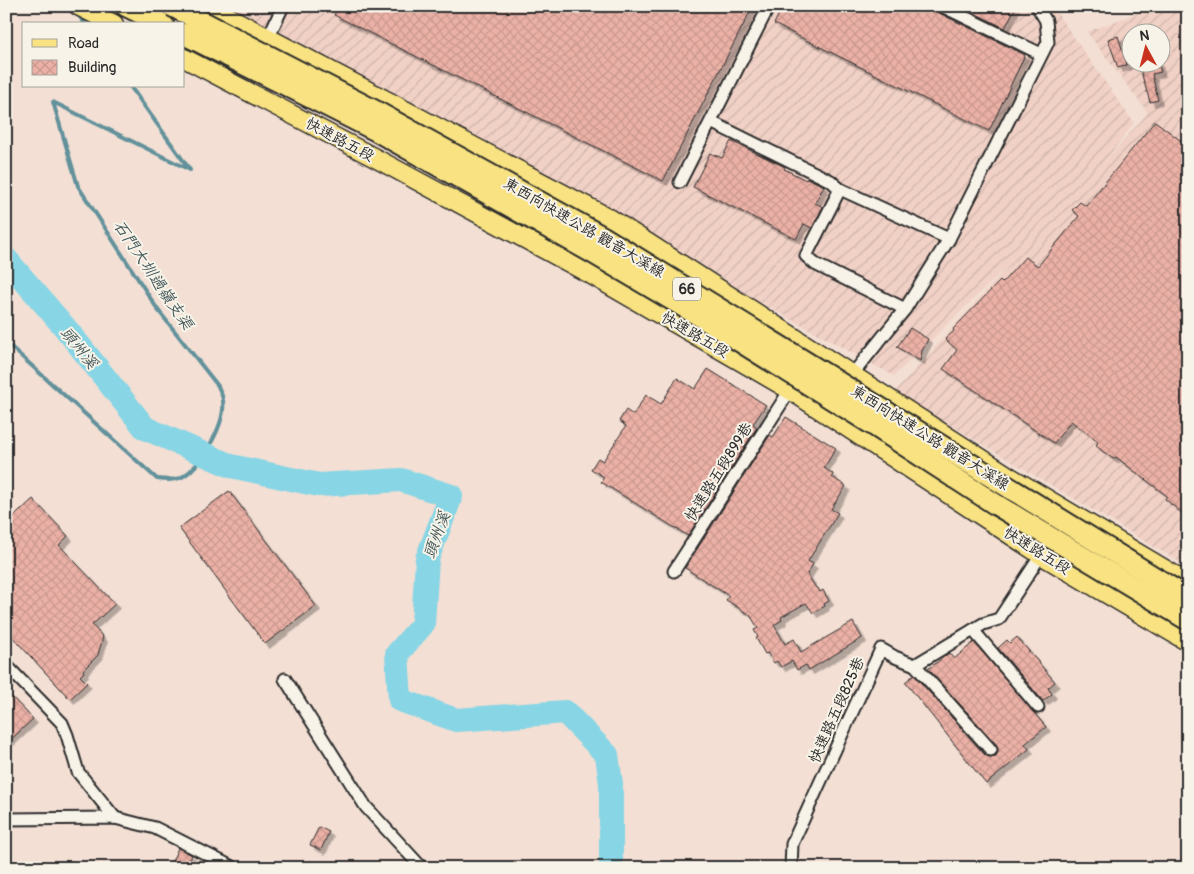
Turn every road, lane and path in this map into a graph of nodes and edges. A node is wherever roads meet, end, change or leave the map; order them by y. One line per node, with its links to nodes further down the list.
1 (78, 6): 9 (main road)
2 (126, 6): 10 (highway)
3 (172, 6): 25 (highway, 東西向快速公路 觀音大溪線 / 66, bridge)
4 (208, 6): 12 (main road, 66)
5 (283, 6): 12 (street)
6 (769, 6): 15 (street)
7 (942, 6): 13 (street)
8 (1037, 6): 13 (street)
9 (110, 22)
10 (159, 22)
11 (185, 35): 26 (highway, 東西向快速公路 觀音大溪線 / 66, bridge)
12 (268, 38): 20 (main road, 66)
13 (1041, 54): 18 (street)
14 (185, 59): 21 (main road, 快速路五段 / 66)
15 (711, 122): 16 (street); 17 (street)
16 (680, 182)
17 (840, 188): 18 (street); 19 (street)
18 (949, 239): 19 (street)
19 (905, 310): 20 (street)
20 (852, 375): 24 (main road, 66)
21 (790, 390): 22 (main road, 快速路五段 / 66); 23 (street, 快速路五段899巷)
22 (1041, 554): 27 (street); 28 (main road, 快速路五段 / 66)
23 (674, 571)
24 (1188, 582)
25 (1188, 598)
26 (1188, 620)
27 (973, 630): 30 (street); 32 (street)
28 (1188, 642)
29 (6, 665): 34 (street)
30 (915, 665): 33 (street); 38 (street, 快速路五段825巷)
31 (285, 679): 37 (street)
32 (1038, 707)
33 (991, 750)
34 (115, 818): 35 (street); 36 (street)
35 (6, 819)
36 (234, 868)
37 (422, 868)
38 (791, 868)

